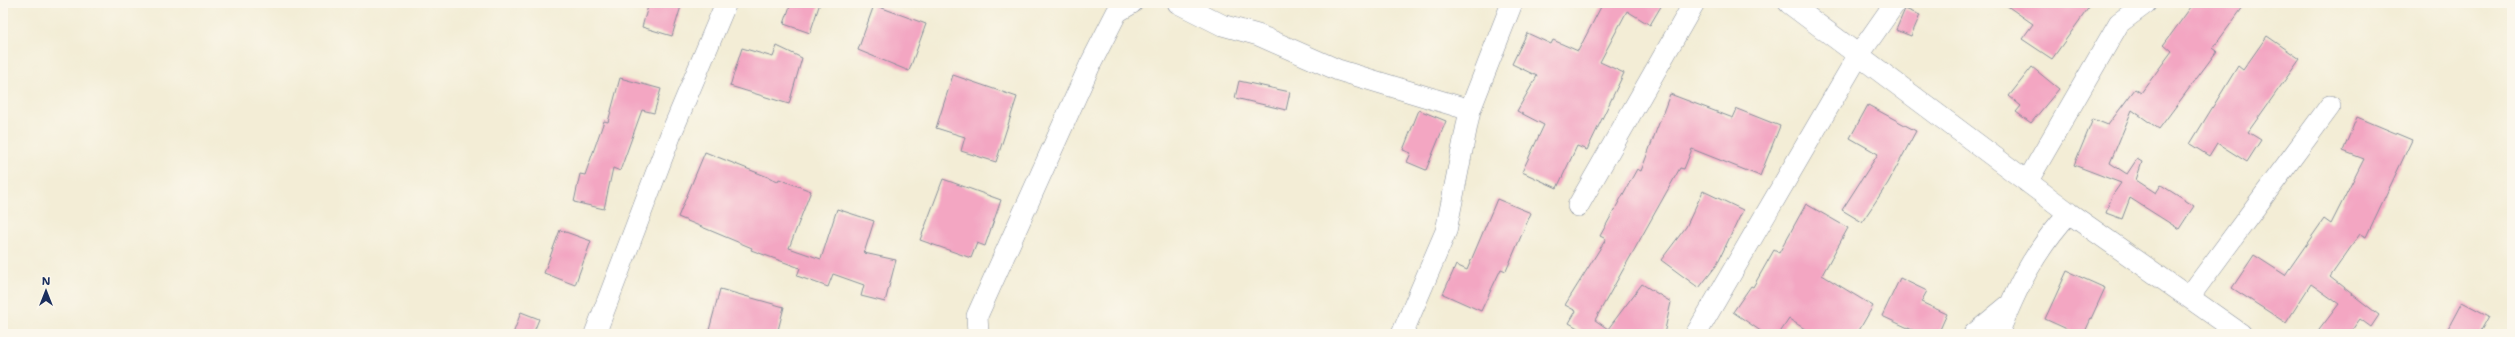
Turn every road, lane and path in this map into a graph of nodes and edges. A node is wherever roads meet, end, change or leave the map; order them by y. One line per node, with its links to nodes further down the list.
1 (726, 3): 17 (street)
2 (1132, 3): 18 (street)
3 (1178, 3): 11 (street)
4 (1512, 3): 11 (street)
5 (1694, 3): 13 (street)
6 (1788, 3): 9 (street)
7 (1895, 3): 9 (street)
8 (2146, 3): 12 (street)
9 (1858, 56): 12 (street); 20 (street)
10 (2330, 106): 15 (street)
11 (1470, 110): 19 (street)
12 (2027, 182): 14 (street)
13 (1578, 206)
14 (2069, 213): 15 (street); 16 (street)
15 (2189, 297): 23 (street)
16 (2010, 304): 21 (street); 22 (street)
17 (596, 334)
18 (978, 334)
19 (1402, 334)
20 (1696, 334)
21 (1974, 334)
22 (1998, 334)
23 (2241, 334)

